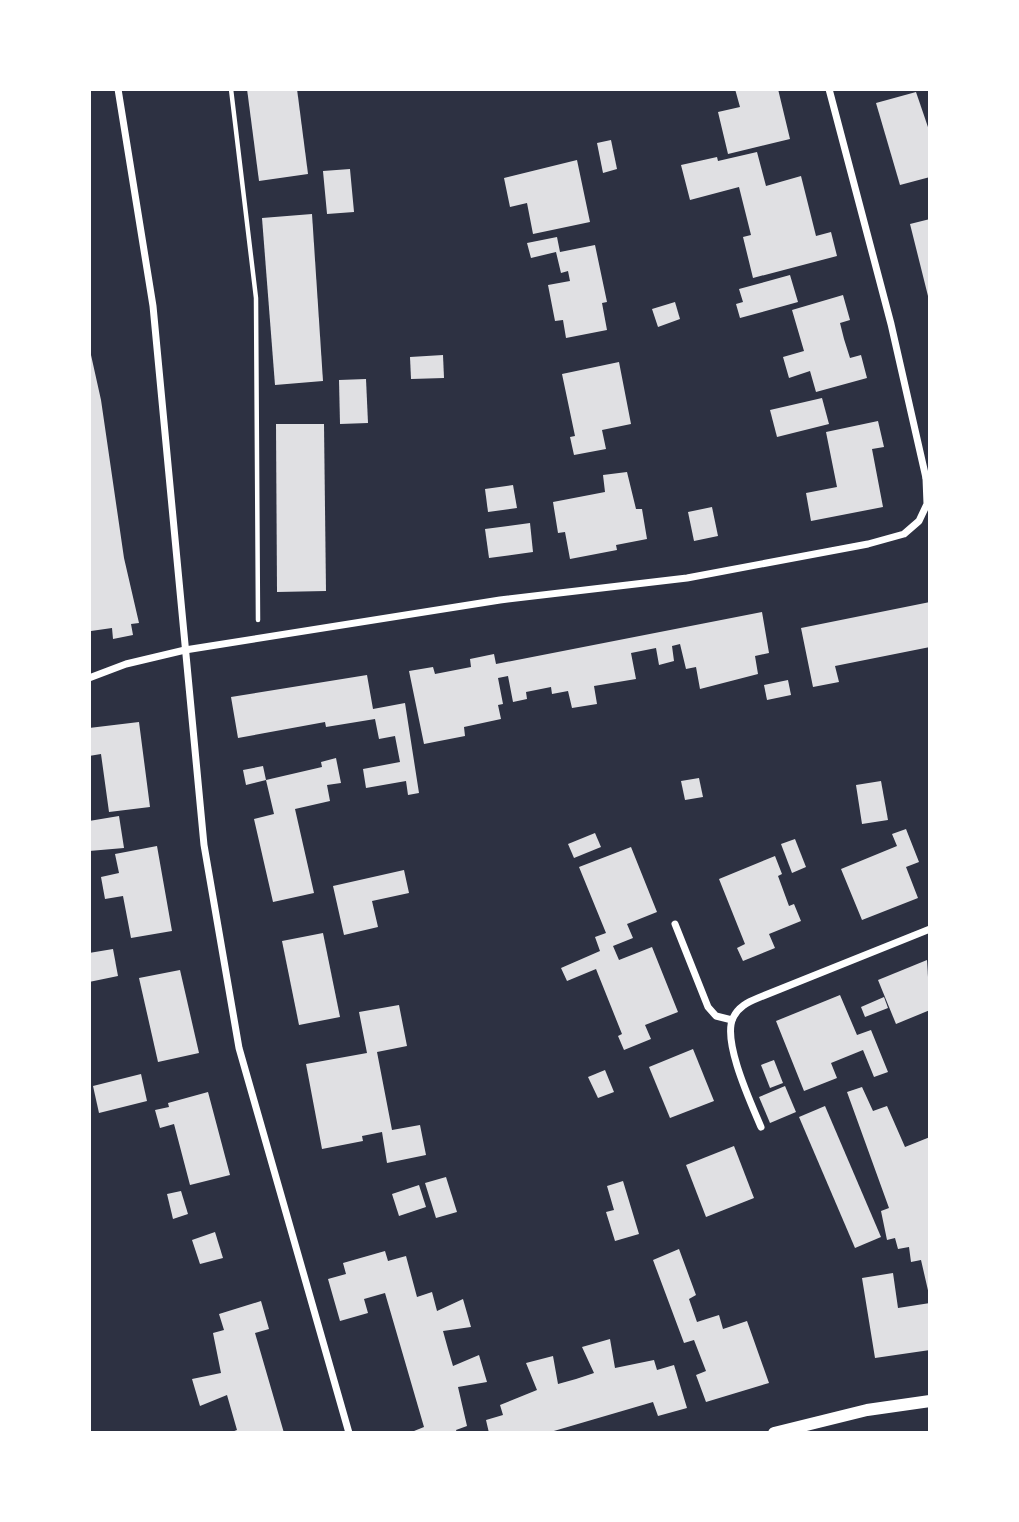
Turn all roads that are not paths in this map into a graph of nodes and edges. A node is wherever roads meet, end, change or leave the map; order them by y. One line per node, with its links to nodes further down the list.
1 (118, 89): 4 (street)
2 (829, 89): 3 (street)
3 (928, 478): 4 (street)
4 (185, 650): 5 (street); 11 (street)
5 (89, 678)
6 (675, 924): 8 (street)
7 (930, 929): 8 (street)
8 (732, 1020): 9 (street)
9 (761, 1127)
10 (930, 1401): 12 (street)
11 (349, 1433)
12 (774, 1433)

